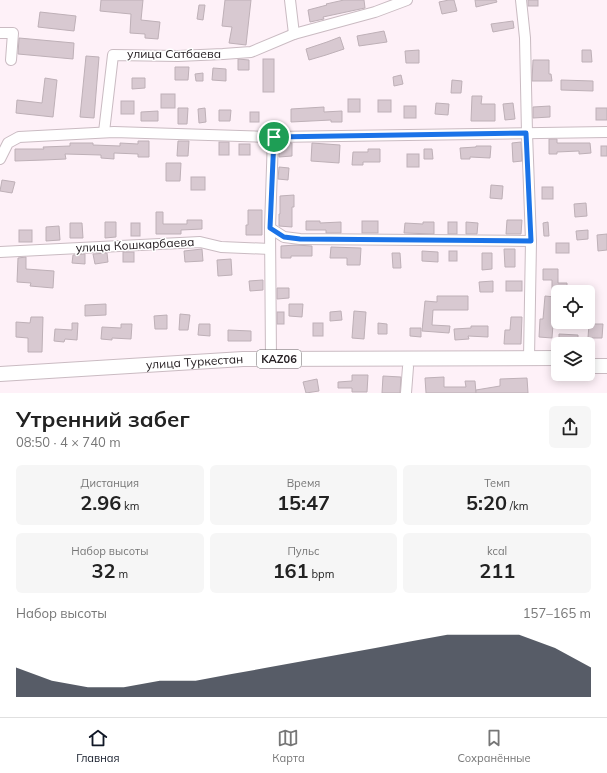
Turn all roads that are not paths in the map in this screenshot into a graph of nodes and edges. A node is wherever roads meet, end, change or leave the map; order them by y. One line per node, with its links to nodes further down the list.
1 (290, 0): 5 (street)
2 (407, 0): 5 (street)
3 (521, 0): 9 (street)
4 (0, 33): 6 (street)
5 (294, 34): 7 (street, улица Сатбаева)
6 (11, 60)
7 (104, 132): 10 (street); 11 (street)
8 (607, 132): 9 (street)
9 (526, 133): 10 (street); 13 (street)
10 (274, 137): 12 (street)
11 (0, 159)
12 (270, 228): 13 (street); 14 (street)
13 (531, 241): 16 (street)
14 (270, 249): 15 (street, улица Кошкарбаева); 20 (street)
15 (0, 252)
16 (529, 358): 17 (highway, улица Туркестан / KАZ06); 20 (highway, улица Туркестан / KАZ06)
17 (551, 358)
18 (595, 358): 19 (highway)
19 (607, 358)
20 (271, 359): 21 (highway, улица Туркестан / KАZ06)
21 (243, 364): 25 (highway, улица Туркестан / KАZ06); 26 (highway, улица Туркестан / KАZ06); 27 (highway, улица Туркестан / KАZ06)
22 (551, 366): 25 (highway, улица Туркестан / KАZ06)
23 (595, 366): 24 (highway)
24 (607, 366)
25 (408, 367): 28 (street)
26 (0, 374)
27 (0, 382)
28 (406, 393)

